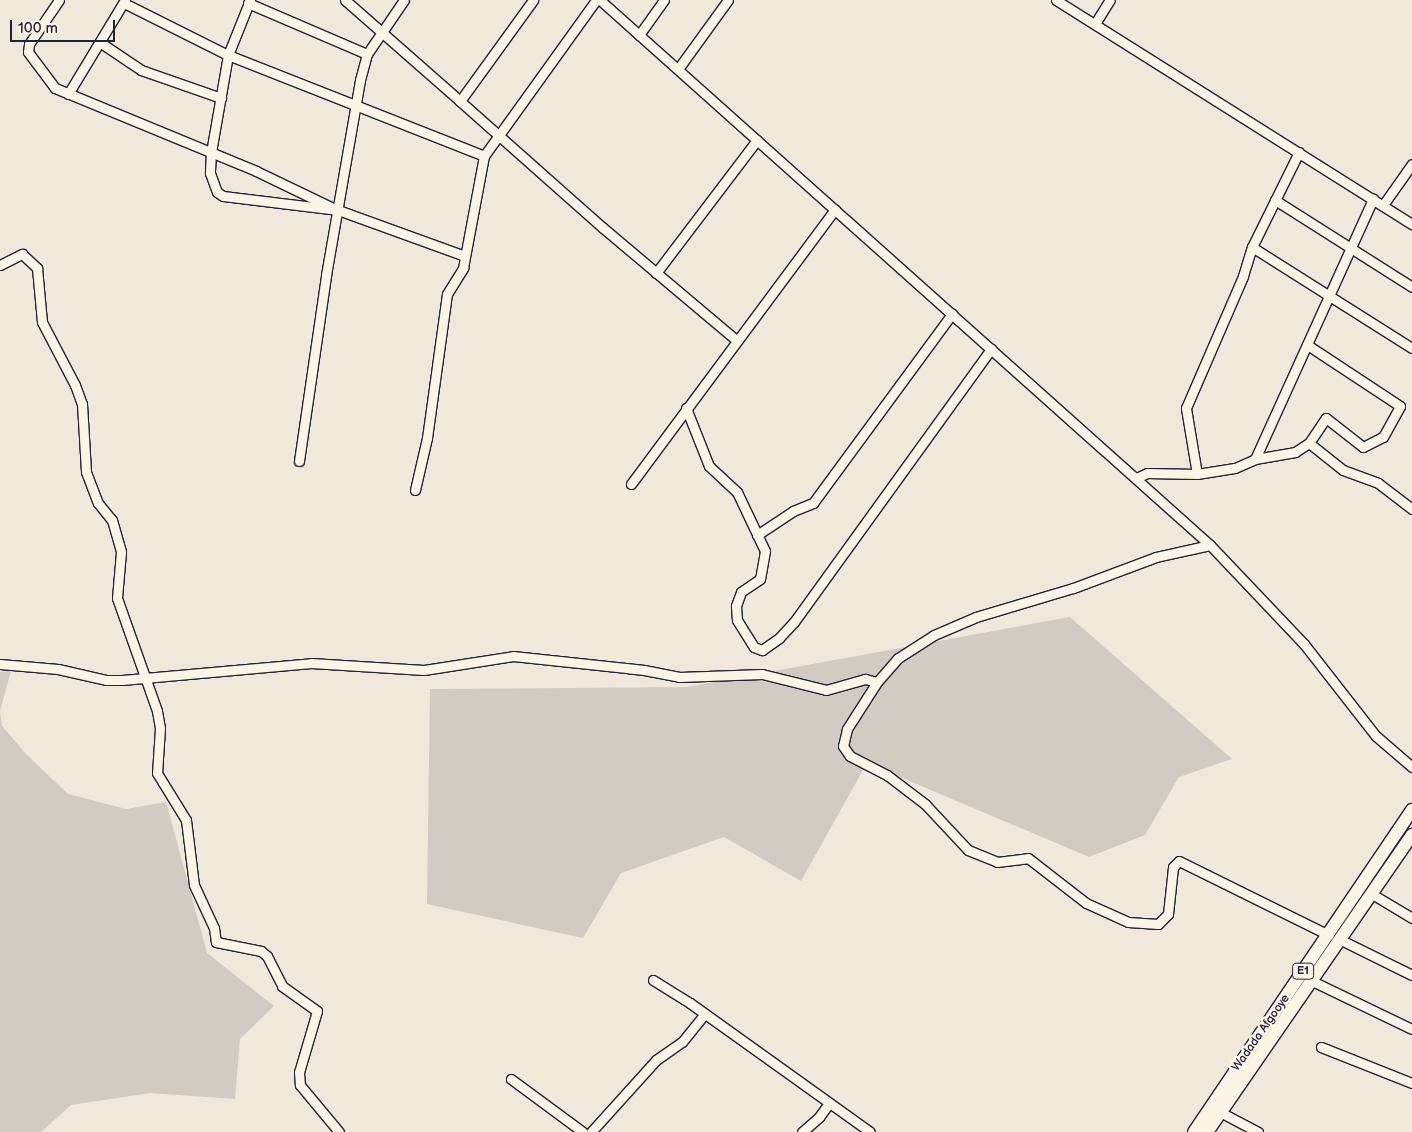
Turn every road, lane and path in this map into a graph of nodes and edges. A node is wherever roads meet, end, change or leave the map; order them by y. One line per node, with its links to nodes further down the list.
1 (59, 0): 20 (street)
2 (345, 0): 14 (street)
3 (404, 0): 14 (street)
4 (533, 0): 22 (street)
5 (596, 0): 24 (street)
6 (600, 0): 15 (street)
7 (664, 0): 15 (street)
8 (728, 0): 19 (street)
9 (1056, 0): 13 (street)
10 (1110, 0): 13 (street)
11 (125, 1): 16 (street); 18 (street)
12 (249, 2): 17 (street); 18 (street)
13 (1096, 22): 27 (street)
14 (380, 32): 17 (street); 22 (street)
15 (639, 35): 19 (street)
16 (101, 43): 20 (street); 21 (street)
17 (367, 54): 23 (street)
18 (228, 55): 21 (street); 23 (street)
19 (678, 69): 25 (street)
20 (68, 94): 26 (street)
21 (221, 98): 26 (street)
22 (460, 101): 24 (street)
23 (356, 104): 28 (street); 34 (street)
24 (500, 135): 28 (street); 40 (street)
25 (757, 140): 33 (street); 40 (street)
26 (211, 152): 34 (street); 34 (street)
27 (1298, 152): 30 (street); 31 (street)
28 (484, 156): 38 (street)
29 (1412, 164): 32 (street)
30 (1274, 200): 36 (street); 37 (street)
31 (1373, 200): 32 (street); 37 (street)
32 (1383, 206): 35 (street)
33 (835, 209): 43 (street); 44 (street)
34 (338, 210): 38 (street); 51 (street)
35 (1412, 224)
36 (1252, 247): 42 (street); 52 (street)
37 (1352, 248): 41 (street); 42 (street)
38 (464, 256): 55 (street)
39 (0, 265): 60 (street)
40 (656, 273): 44 (street)
41 (1412, 287)
42 (1330, 298): 45 (street); 46 (street)
43 (952, 314): 47 (street); 57 (street)
44 (735, 339): 48 (street)
45 (1309, 346): 49 (street); 50 (street)
46 (1412, 348)
47 (991, 349): 53 (street); 57 (street)
48 (686, 408): 54 (street); 57 (street)
49 (1309, 443): 50 (street); 56 (street)
50 (1255, 459): 52 (street)
51 (299, 461)
52 (1197, 474): 53 (street)
53 (1136, 478): 58 (street)
54 (631, 484)
55 (415, 490)
56 (1412, 509)
57 (757, 535)
58 (1210, 545): 61 (street); 62 (street)
59 (0, 664): 60 (street)
60 (146, 676): 61 (street); 78 (street)
61 (877, 682): 67 (street)
62 (1412, 767)
63 (1412, 810): 67 (highway, Wadada Afgooye / E1)
64 (1412, 835): 65 (highway, Wadada Afgooye / E1)
65 (1372, 894): 66 (street); 67 (highway, Wadada Afgooye / E1)
66 (1412, 918)
67 (1334, 937): 68 (street); 70 (highway, Wadada Afgooye / E1); 83 (highway, Wadada Afgooye / E1)
68 (1412, 975)
69 (652, 980): 71 (street)
70 (1310, 980): 72 (street); 77 (highway, Wadada Afgooye / E1)
71 (705, 1014): 76 (street); 80 (street)
72 (1412, 1029)
73 (1321, 1046): 75 (street)
74 (511, 1079): 79 (street)
75 (1412, 1083)
76 (829, 1103): 81 (street); 82 (street)
77 (1220, 1112): 84 (highway, Wadada Afgooye / E1); 85 (street)
78 (339, 1132)
79 (583, 1132)
80 (591, 1132)
81 (802, 1132)
82 (870, 1132)
83 (1194, 1132)
84 (1207, 1132)
85 (1258, 1132)

